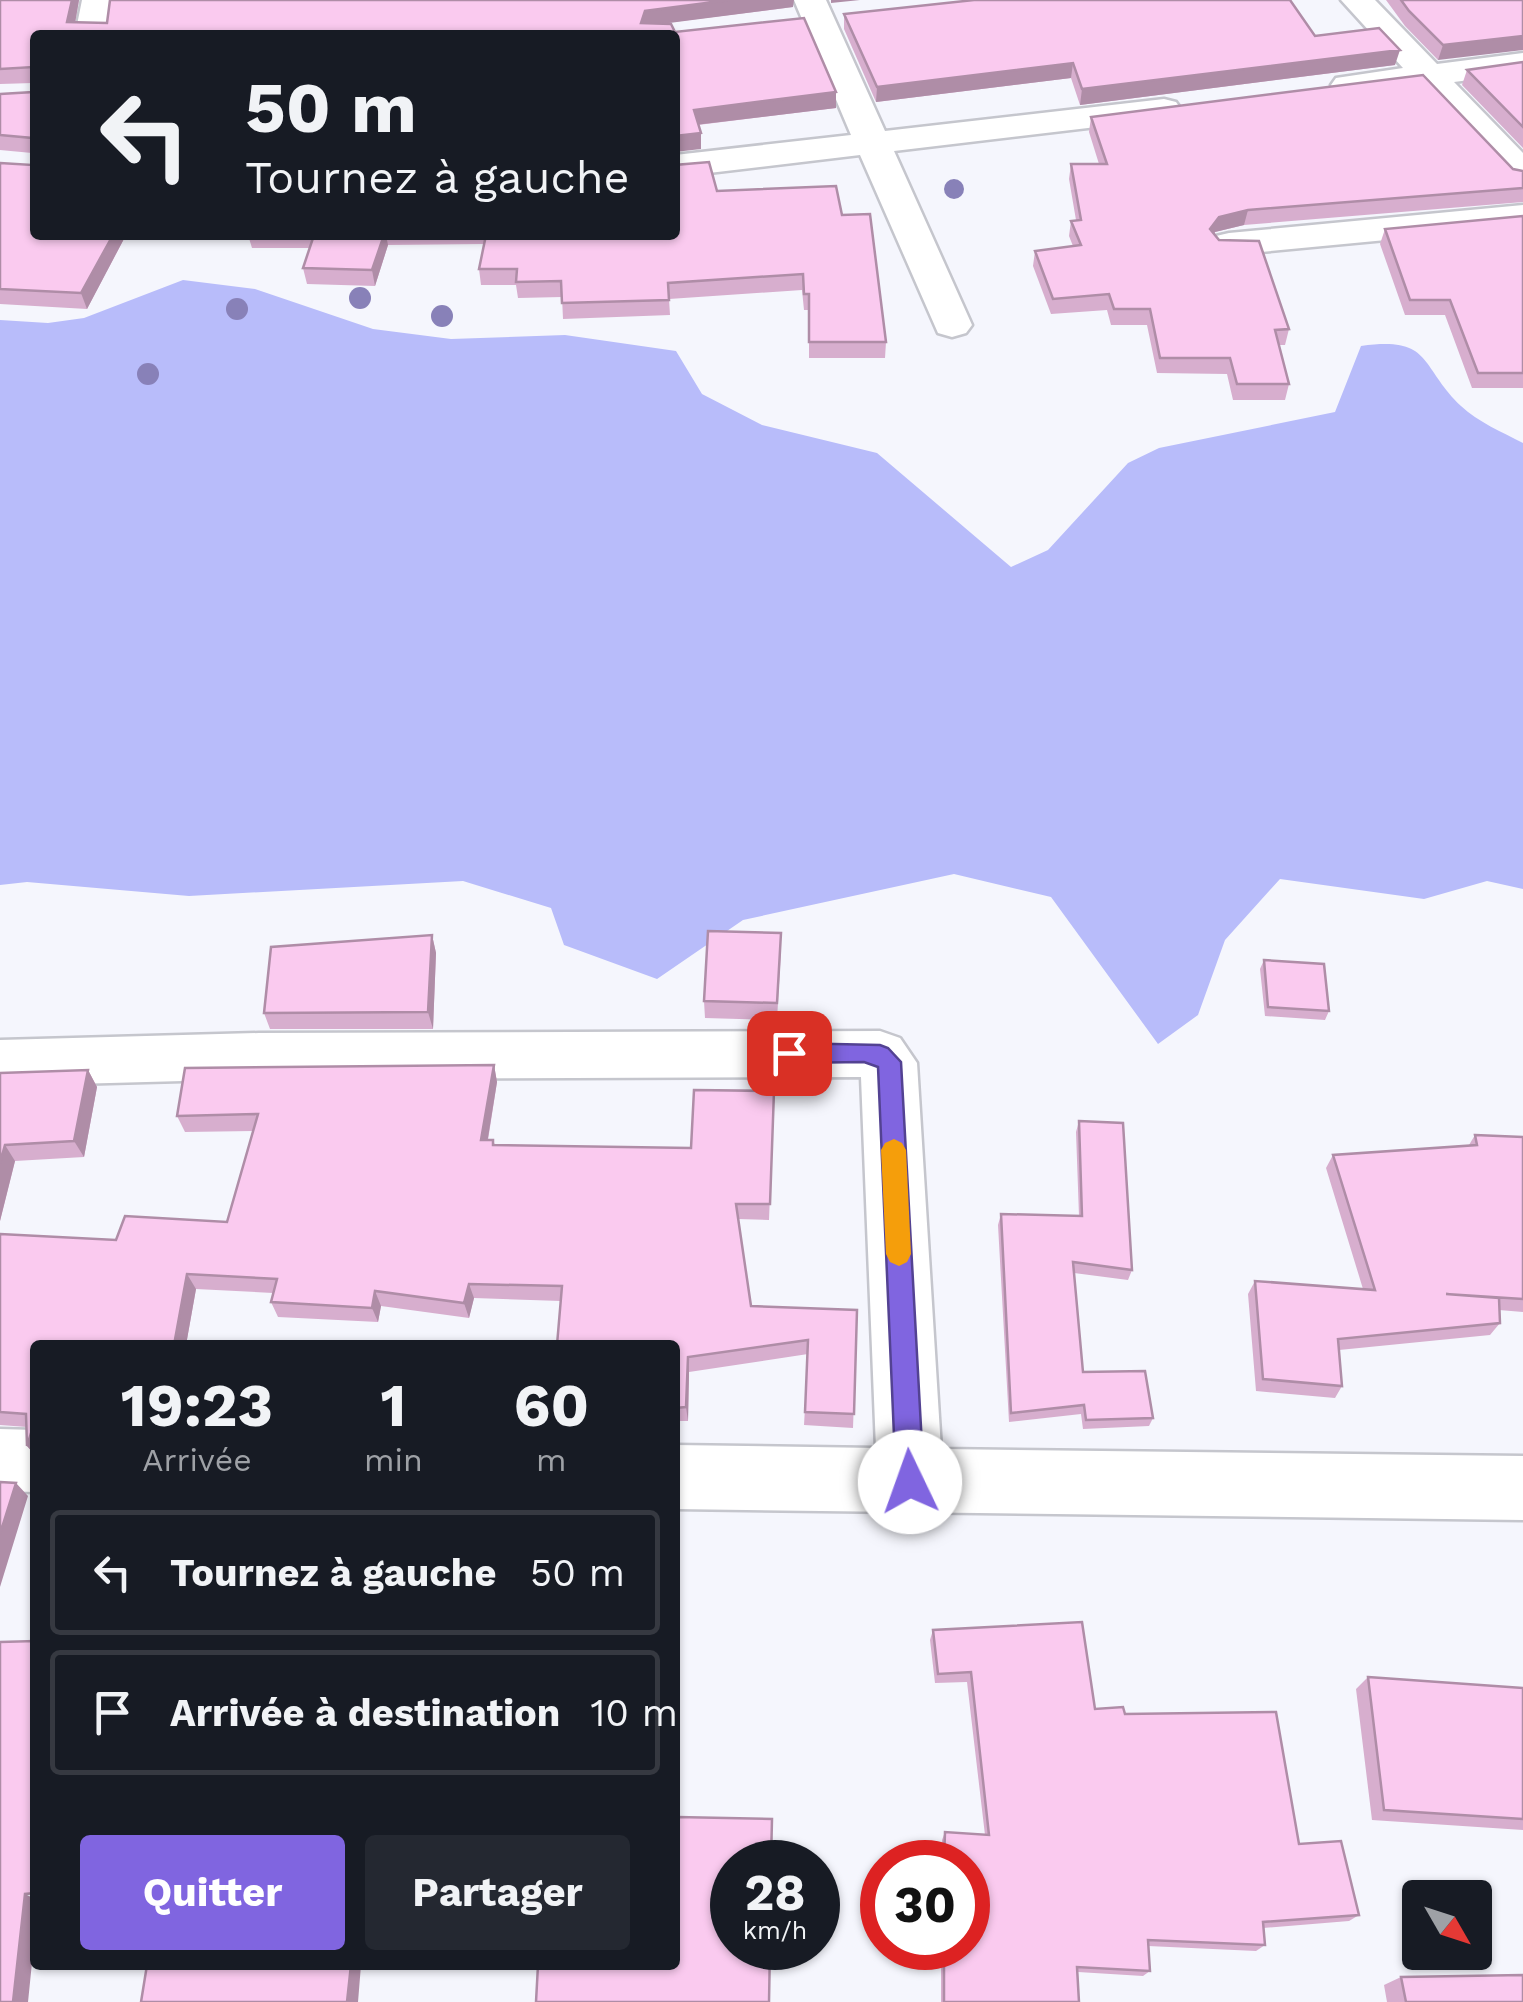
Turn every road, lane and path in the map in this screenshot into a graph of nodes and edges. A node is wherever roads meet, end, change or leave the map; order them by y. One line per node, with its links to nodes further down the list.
1 (98, 0): 5 (street)
2 (1357, 0): 7 (street)
3 (805, 13): 4 (street); 10 (street)
4 (857, 14)
5 (93, 30)
6 (1523, 63): 7 (street)
7 (1429, 75): 8 (street); 12 (street)
8 (1310, 90)
9 (1192, 105): 10 (street)
10 (876, 145): 11 (street); 15 (street)
11 (680, 165)
12 (1523, 174)
13 (1523, 216): 14 (street)
14 (1230, 244)
15 (952, 325)
16 (0, 1063): 20 (street)
17 (0, 1460): 18 (street)
18 (30, 1461)
19 (680, 1476): 20 (street)
20 (910, 1482): 21 (street)
21 (1523, 1488)

